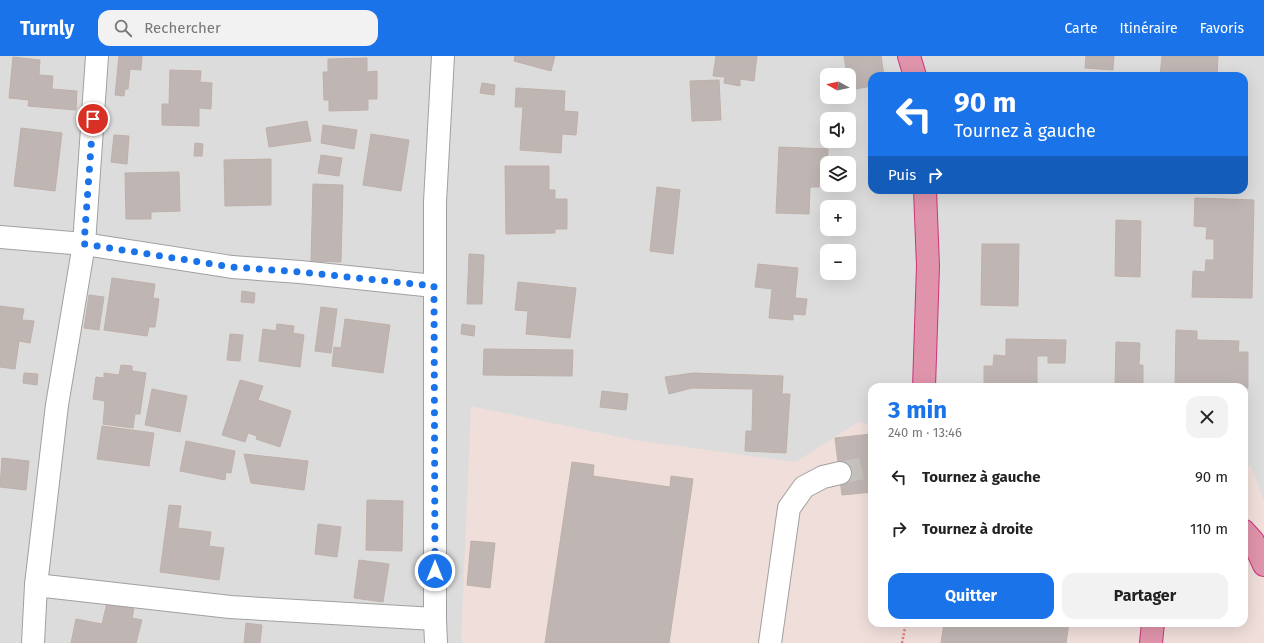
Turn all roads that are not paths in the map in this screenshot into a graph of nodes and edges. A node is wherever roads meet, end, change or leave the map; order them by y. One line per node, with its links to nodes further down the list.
1 (97, 56): 7 (street)
2 (443, 56): 8 (street)
3 (909, 56): 4 (highway)
4 (914, 72)
5 (925, 194): 9 (highway)
6 (0, 237): 7 (street)
7 (84, 244): 8 (street); 13 (street)
8 (434, 286): 14 (street)
9 (924, 383)
10 (840, 473): 18 (street)
11 (1248, 535): 12 (highway)
12 (1264, 565)
13 (36, 585): 14 (street); 16 (street)
14 (435, 619): 17 (street)
15 (1153, 627): 19 (highway)
16 (33, 643)
17 (436, 643)
18 (770, 643)
19 (1152, 643)

